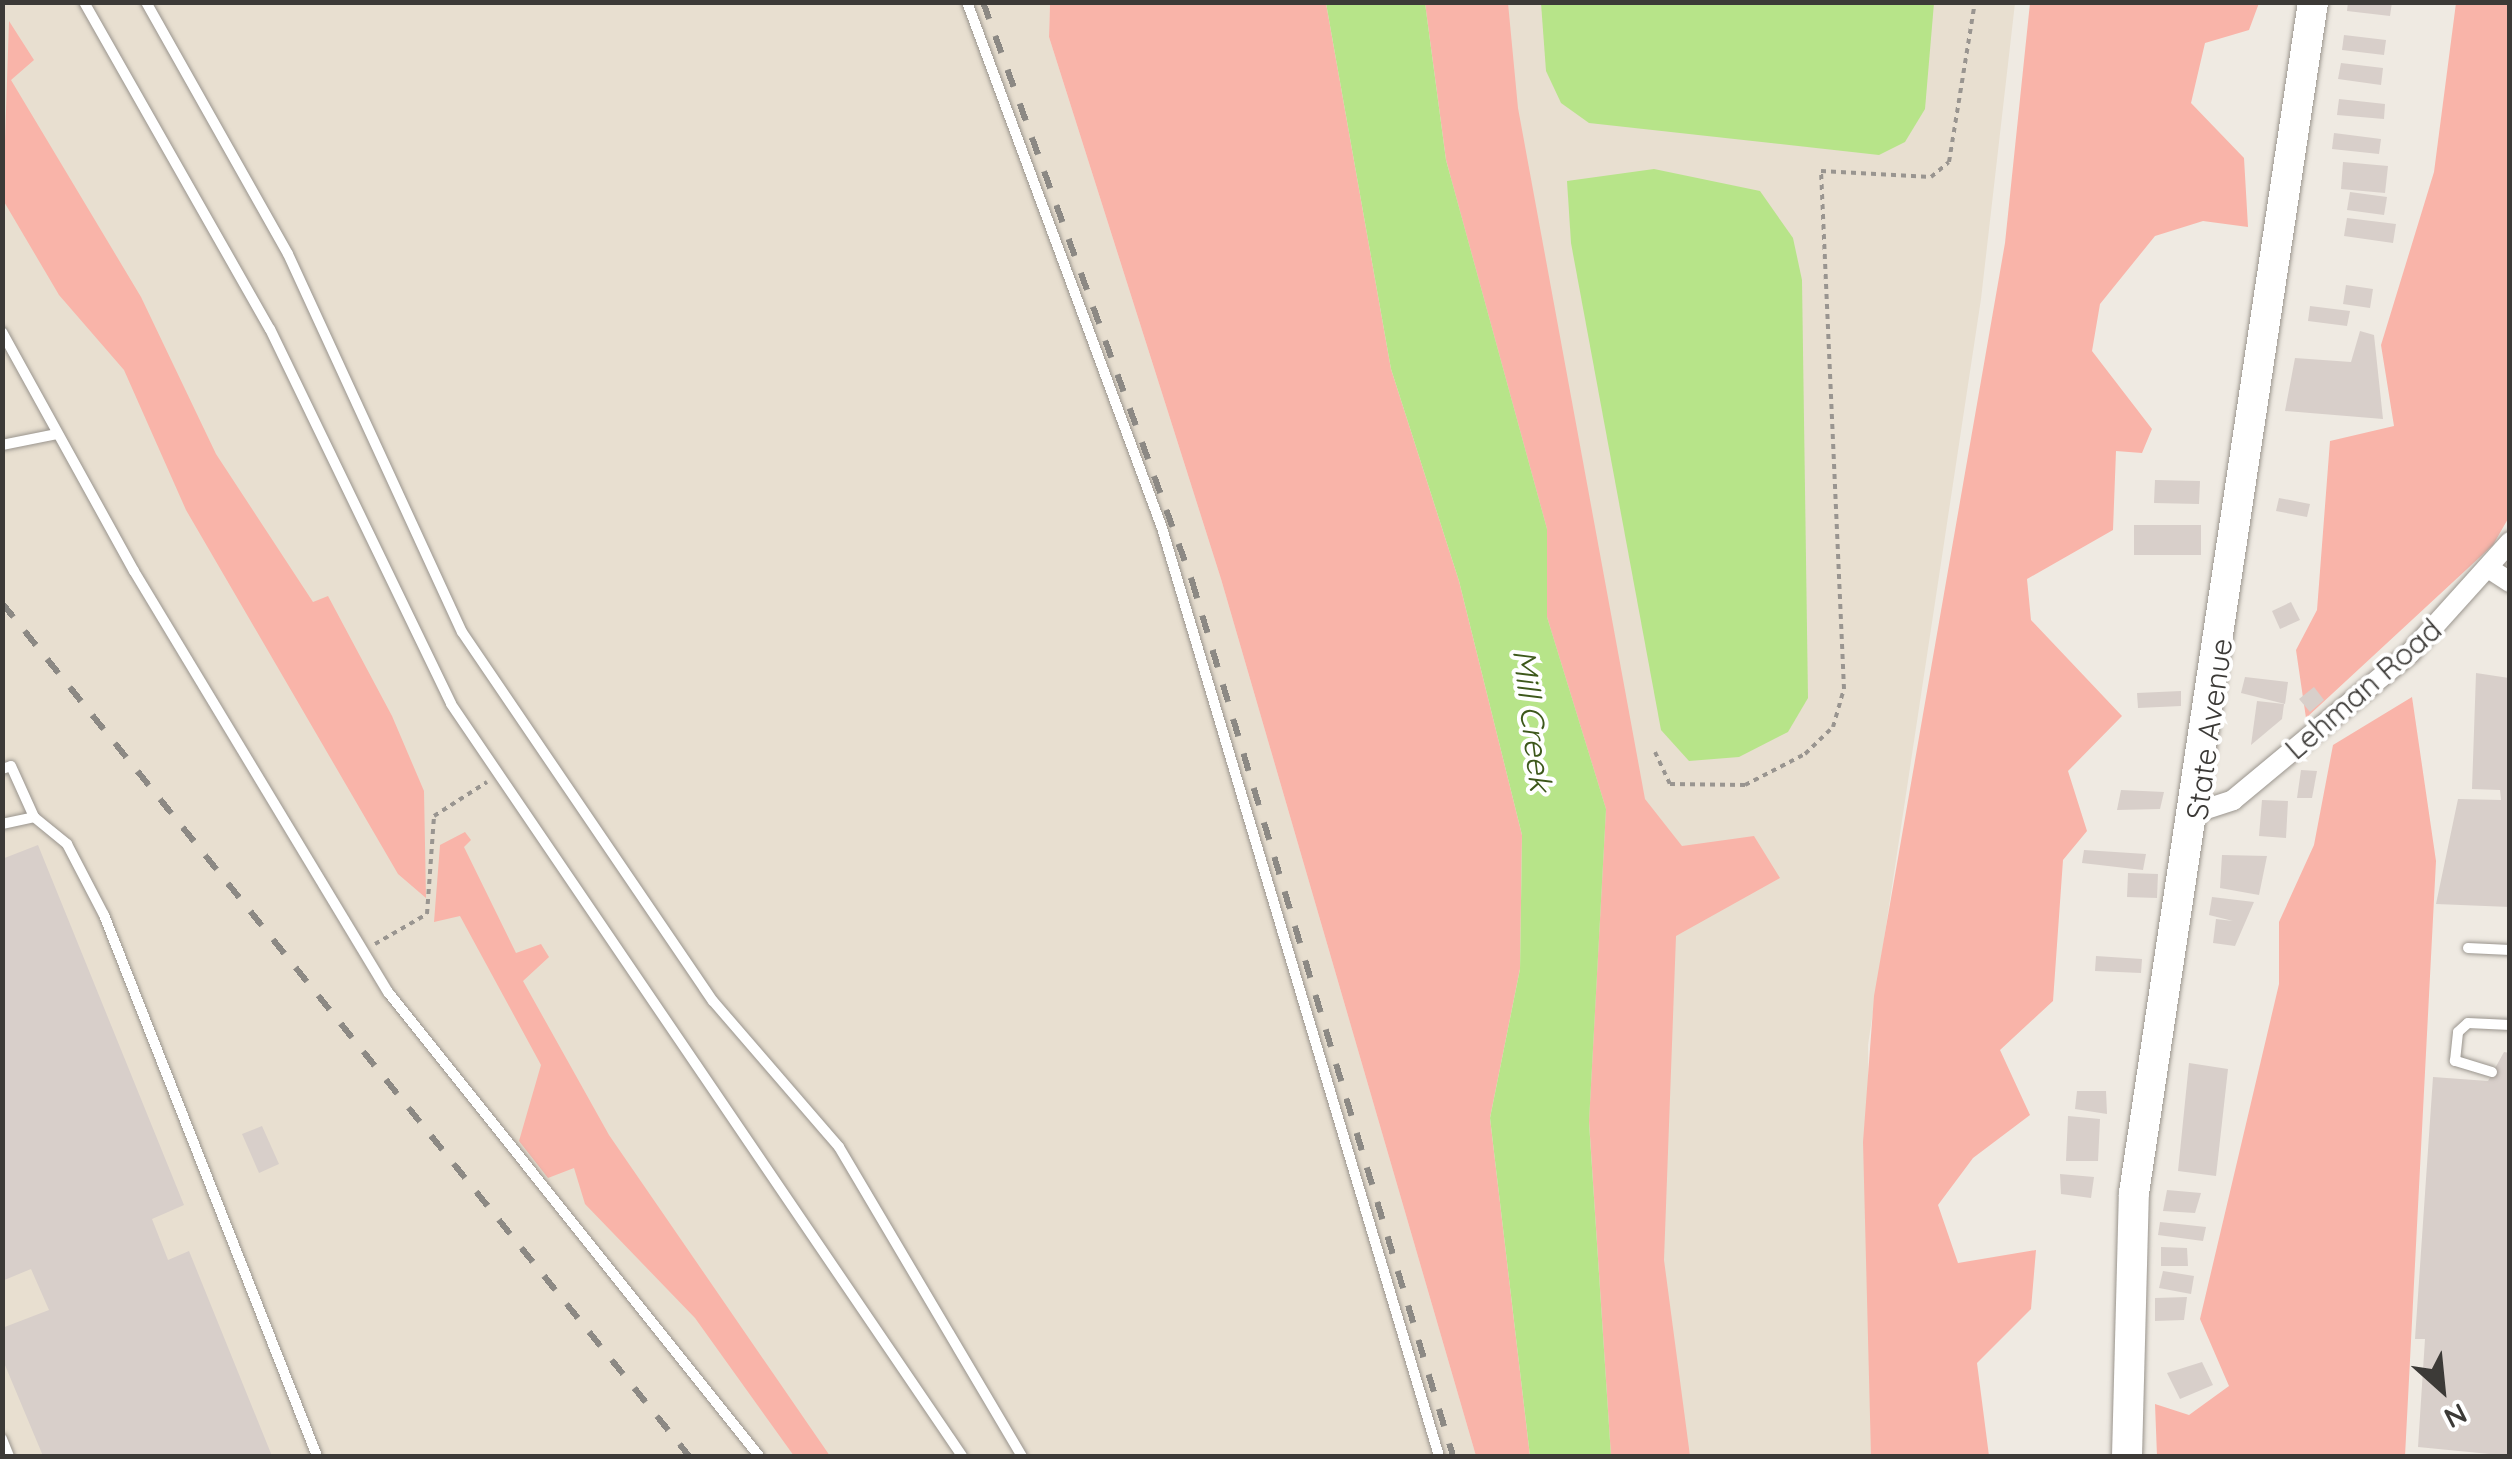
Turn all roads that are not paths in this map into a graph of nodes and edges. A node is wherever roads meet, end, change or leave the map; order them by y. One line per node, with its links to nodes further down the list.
1 (84, 2): 23 (lane)
2 (146, 2): 24 (lane)
3 (967, 2): 25 (lane)
4 (2313, 2): 12 (main road, State Avenue)
5 (2, 332): 6 (lane)
6 (56, 434): 7 (lane); 22 (lane)
7 (2, 445)
8 (2510, 542): 9 (street, Lehman Road)
9 (2490, 569): 10 (street); 12 (street, Lehman Road)
10 (2510, 582)
11 (2, 770): 13 (lane)
12 (2197, 812): 26 (main road, State Avenue)
13 (34, 818): 14 (lane); 21 (lane)
14 (2, 824)
15 (2468, 948): 16 (lane)
16 (2510, 950)
17 (2510, 1026): 18 (lane)
18 (2492, 1072)
19 (2, 1440): 20 (lane)
20 (9, 1456)
21 (318, 1456)
22 (759, 1456)
23 (962, 1456)
24 (1022, 1456)
25 (1438, 1456)
26 (2127, 1456)

